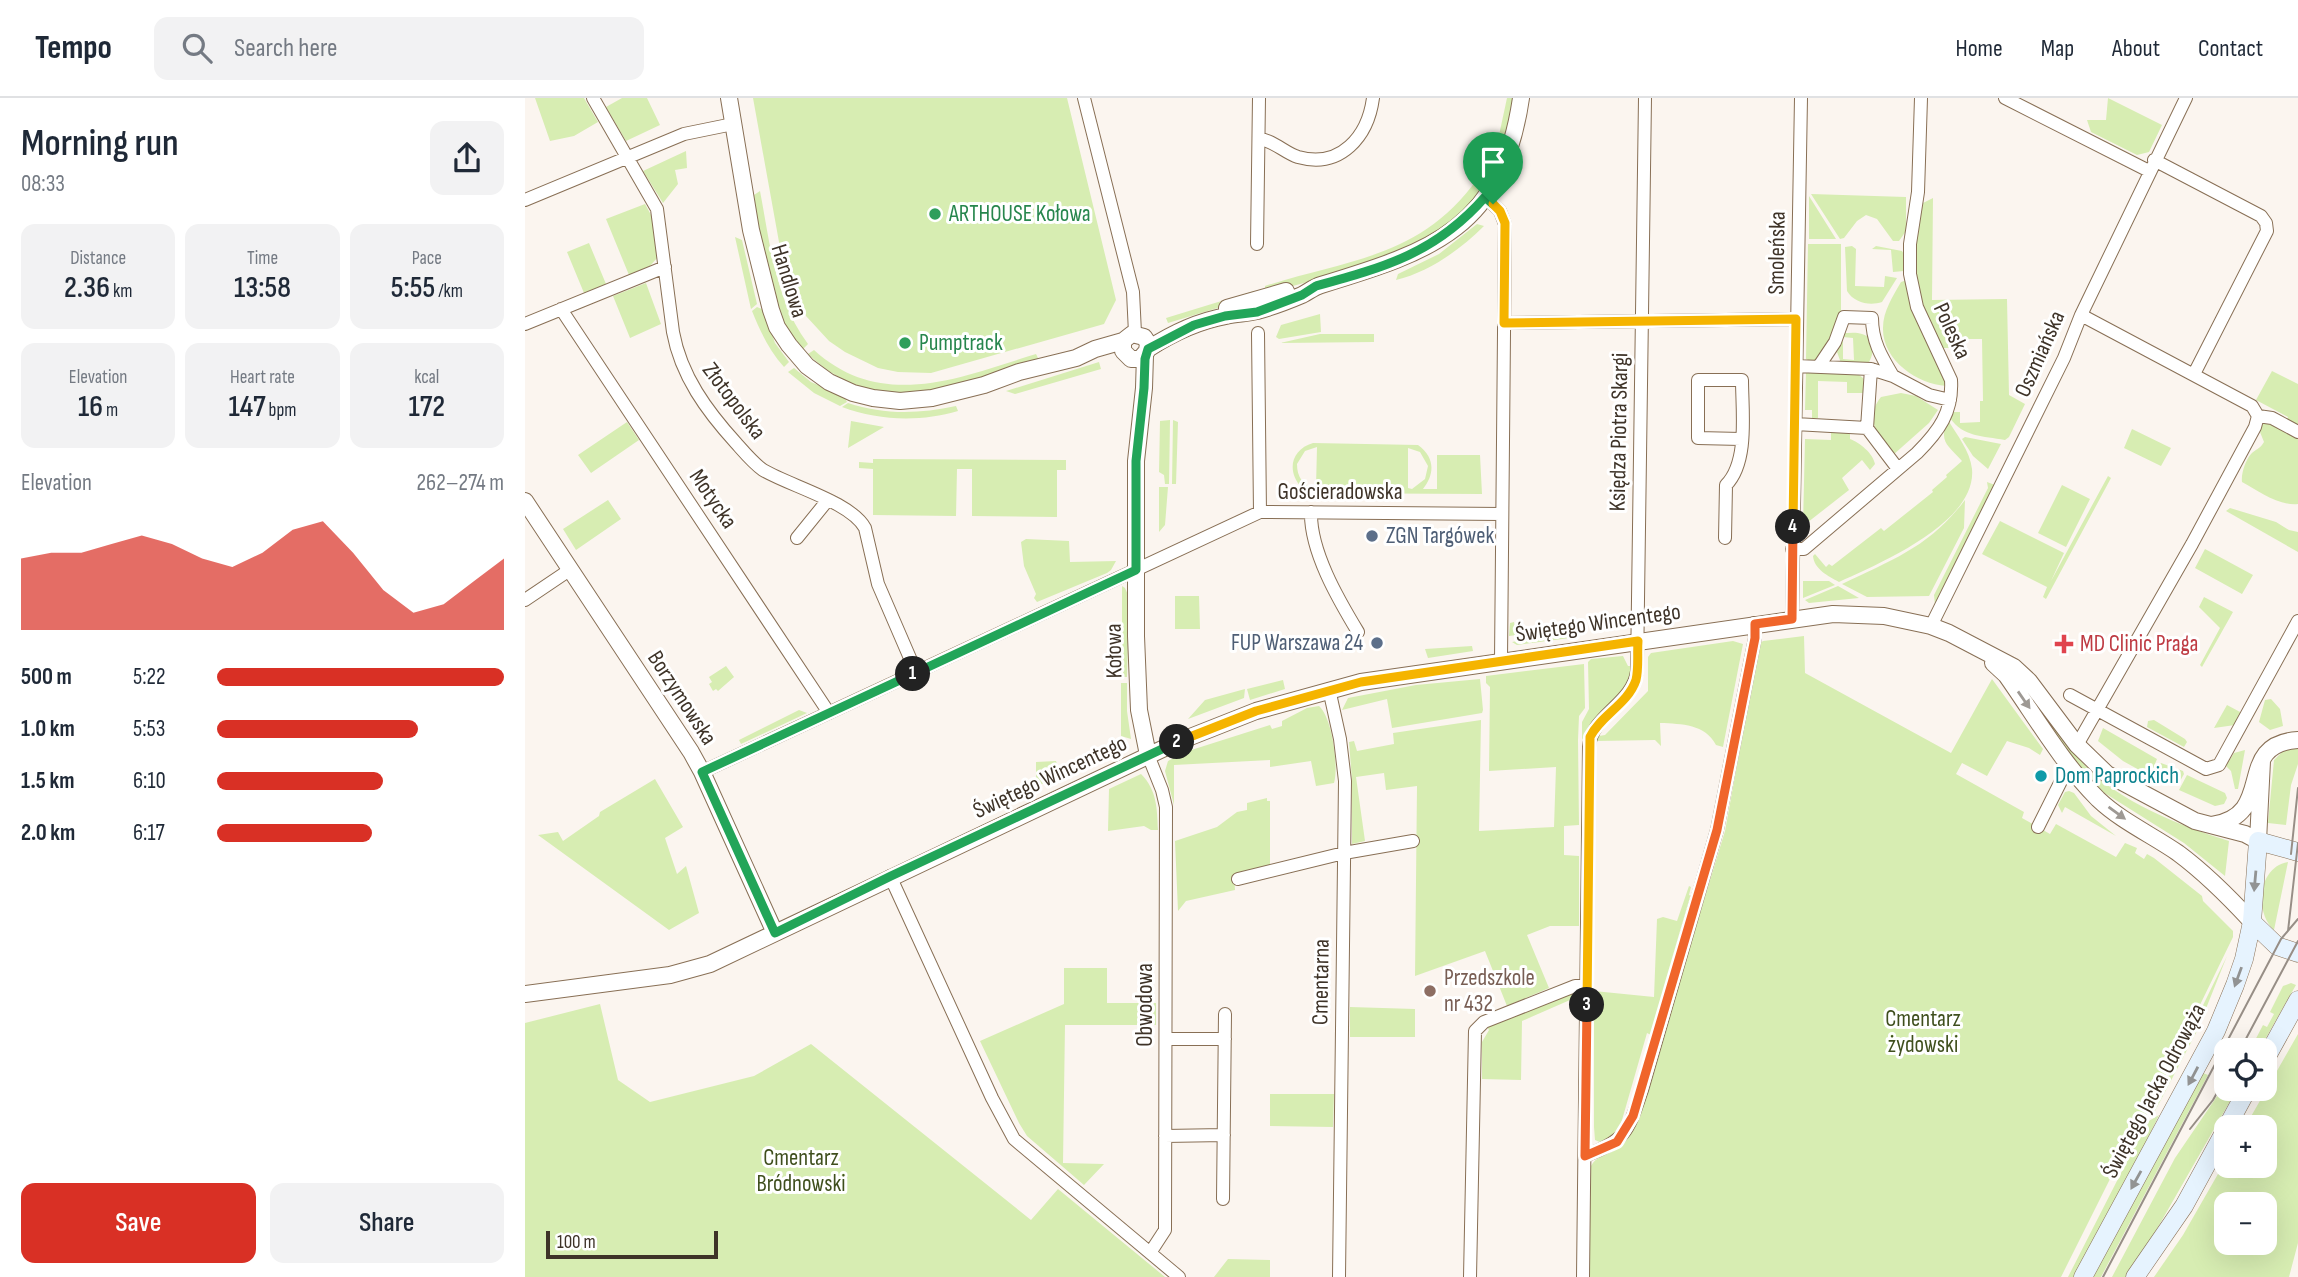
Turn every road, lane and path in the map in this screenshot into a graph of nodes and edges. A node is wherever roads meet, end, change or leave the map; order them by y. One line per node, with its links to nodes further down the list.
1 (593, 98): 14 (street, Złotopolska)
2 (729, 98): 12 (street, Handlowa)
3 (1084, 98): 27 (street, Kołowa)
4 (1259, 98): 13 (street)
5 (1373, 98): 13 (street)
6 (1521, 98): 16 (street, Handlowa)
7 (1645, 98): 23 (street, Księdza Piotra Skargi)
8 (1801, 98): 22 (street, Smoleńska)
9 (1921, 98): 33 (street, Poleska)
10 (2005, 98): 15 (street)
11 (2186, 98): 15 (street, Oszmiańska)
12 (733, 124): 14 (street); 27 (street, Handlowa)
13 (1259, 139): 18 (street)
14 (628, 158): 17 (street); 19 (street, Złotopolska)
15 (2152, 166): 21 (street, Oszmiańska); 31 (street)
16 (1485, 197): 24 (street); 27 (street, Handlowa)
17 (525, 200)
18 (1258, 244)
19 (665, 267): 20 (street); 41 (street, Złotopolska)
20 (561, 309): 25 (street); 63 (street, Motycka)
21 (2081, 315): 31 (street); 54 (street, Oszmiańska)
22 (1796, 319): 23 (street); 28 (street, Smoleńska)
23 (1642, 321): 24 (street); 56 (street, Księdza Piotra Skargi)
24 (1504, 323): 44 (street)
25 (525, 324)
26 (1258, 333): 42 (street)
27 (1136, 347): 49 (street, Kołowa)
28 (1796, 366): 29 (street); 35 (street, Smoleńska)
29 (1819, 366): 30 (street); 32 (street)
30 (1871, 369): 32 (street); 36 (street)
31 (2193, 374): 34 (street)
32 (1893, 376): 33 (street)
33 (1950, 400): 39 (street)
34 (2258, 416): 37 (street); 62 (street)
35 (1795, 424): 36 (street); 47 (street, Smoleńska)
36 (1867, 428): 39 (street)
37 (2298, 432)
38 (1741, 439): 38 (street); 46 (street)
39 (1898, 469): 47 (street)
40 (525, 500): 48 (street, Borzymowska)
41 (827, 501): 45 (street); 59 (street, Złotopolska)
42 (1260, 512): 43 (street, Gościeradowska); 49 (street, Gościeradowska)
43 (1311, 512): 44 (street, Gościeradowska); 55 (street)
44 (1501, 514): 58 (street)
45 (797, 538)
46 (1725, 538)
47 (1792, 549): 51 (street, Smoleńska)
48 (571, 569): 50 (street); 69 (street, Borzymowska)
49 (1136, 570): 59 (street, Gościeradowska); 66 (street, Kołowa)
50 (525, 600)
51 (1792, 619): 53 (street, Świętego Wincentego); 54 (street, Świętego Wincentego)
52 (2298, 621): 62 (street)
53 (1755, 624): 56 (street, Świętego Wincentego); 91 (street)
54 (1931, 626): 57 (street, Świętego Wincentego)
55 (1358, 632)
56 (1638, 641): 58 (street, Świętego Wincentego); 81 (street, Księdza Piotra Skargi)
57 (1979, 649): 65 (street, Świętego Wincentego); 68 (street, Świętego Wincentego, one-way to 68)
58 (1501, 660): 60 (street, Świętego Wincentego)
59 (916, 672): 63 (street, Gościeradowska)
60 (1329, 689): 66 (street, Świętego Wincentego); 75 (street, Cmentarna)
61 (2070, 695): 62 (street)
62 (2098, 710): 65 (street)
63 (829, 713): 69 (street, Gościeradowska)
64 (2292, 740): 67 (street)
65 (2077, 745): 70 (street, Świętego Wincentego)
66 (1149, 755): 76 (street, Świętego Wincentego); 86 (street, Obwodowa)
67 (2262, 761): 70 (street); 73 (street)
68 (2069, 765): 71 (street); 78 (street, Świętego Wincentego, one-way to 78)
69 (702, 772): 79 (street, Borzymowska)
70 (2206, 825): 73 (street, Świętego Wincentego)
71 (2038, 827)
72 (1413, 841): 75 (street)
73 (2258, 841): 74 (main road); 78 (main road, Świętego Jacka Odrowąża, one-way to 78)
74 (2298, 852)
75 (1344, 853): 77 (street); 95 (street, Cmentarna)
76 (891, 876): 79 (street, Świętego Wincentego); 93 (street)
77 (1238, 879)
78 (2252, 922): 80 (main road); 98 (main road, Świętego Jacka Odrowąża, one-way to 98)
79 (775, 933): 82 (street, Świętego Wincentego)
80 (2298, 953)
81 (1587, 986): 91 (street, Księdza Piotra Skargi); 96 (street)
82 (525, 994)
83 (2298, 1000): 85 (main road)
84 (1225, 1014): 87 (street)
85 (2277, 1038)
86 (1166, 1039): 87 (street); 89 (street, Obwodowa)
87 (1225, 1039): 88 (street)
88 (1224, 1135): 89 (street); 92 (street)
89 (1165, 1136): 93 (street, Obwodowa)
90 (2214, 1151): 99 (main road)
91 (1585, 1156): 97 (street, Księdza Piotra Skargi)
92 (1223, 1199)
93 (1150, 1253): 94 (street)
94 (1179, 1277)
95 (1339, 1277)
96 (1470, 1277)
97 (1583, 1277)
98 (2083, 1277)
99 (2135, 1277)

